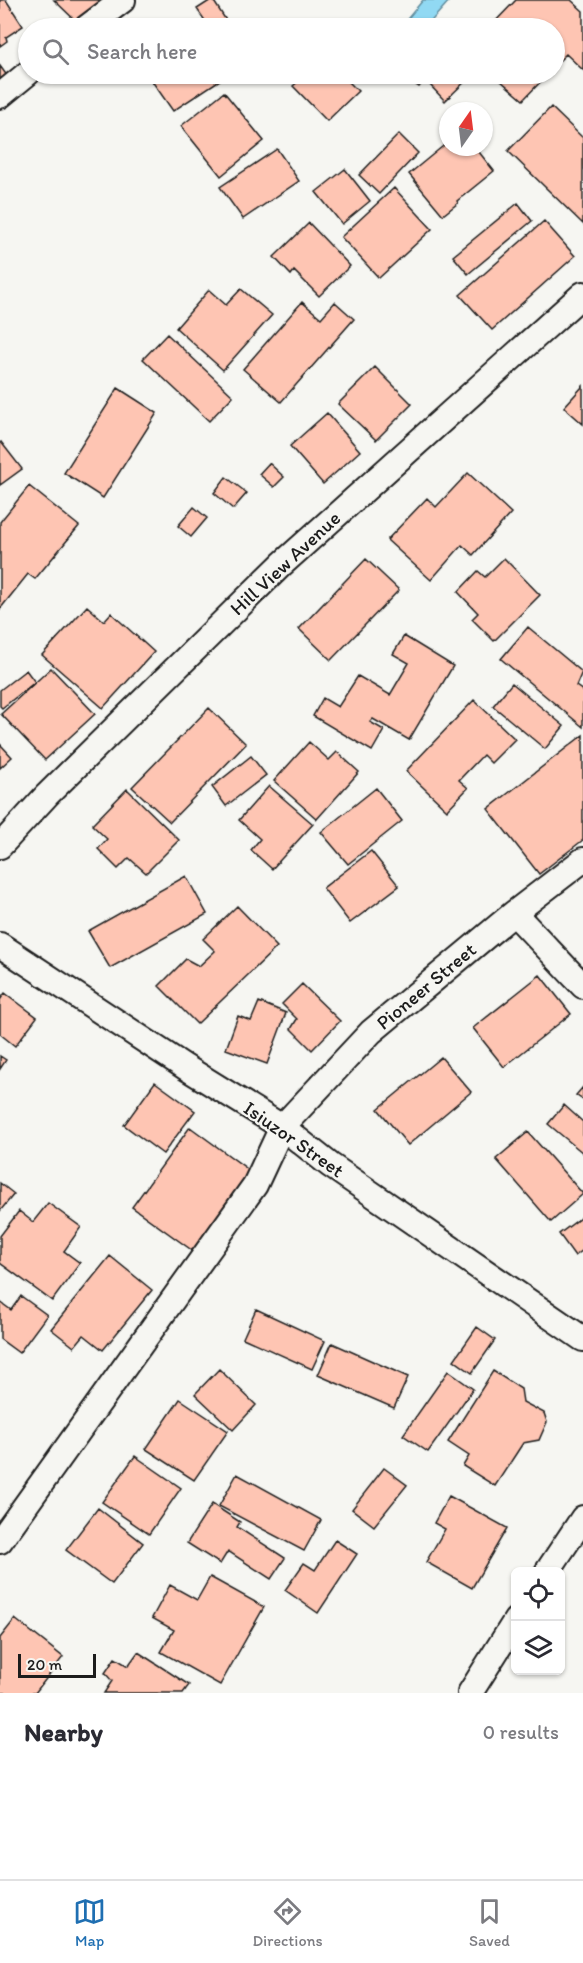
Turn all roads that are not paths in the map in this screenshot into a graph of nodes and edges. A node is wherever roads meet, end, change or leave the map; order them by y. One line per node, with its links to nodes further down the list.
1 (123, 0): 2 (street)
2 (99, 18)
3 (18, 81): 4 (street)
4 (0, 96)
5 (583, 294): 6 (street, Hill View Avenue)
6 (0, 846)
7 (583, 860): 8 (street, Pioneer Street)
8 (514, 913): 10 (street); 11 (street, Pioneer Street)
9 (0, 945): 11 (street, Isiuzor Street)
10 (583, 986)
11 (282, 1126): 12 (street, Isiuzor Street); 14 (street, Pioneer Street)
12 (583, 1339)
13 (583, 1518): 15 (street)
14 (0, 1541)
15 (550, 1567)
16 (515, 1621): 17 (street)
17 (470, 1693)

